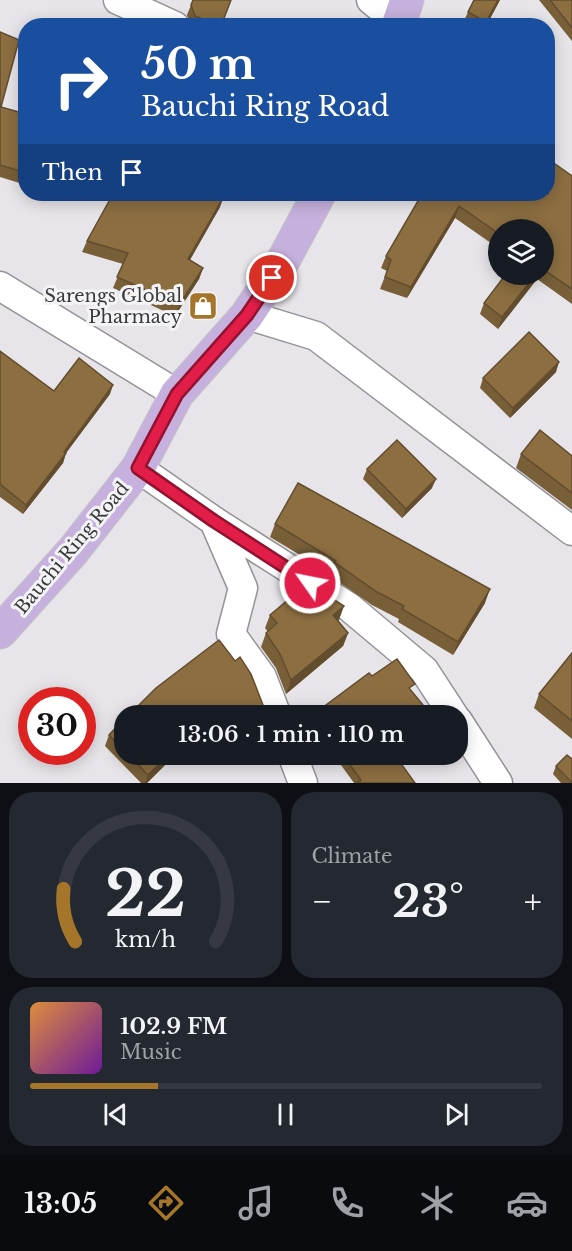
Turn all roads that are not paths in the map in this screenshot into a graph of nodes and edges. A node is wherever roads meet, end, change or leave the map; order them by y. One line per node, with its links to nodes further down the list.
1 (118, 0): 4 (street)
2 (371, 0): 3 (street)
3 (401, 16)
4 (157, 18)
5 (315, 201): 7 (main road, Bauchi Ring Road)
6 (0, 286): 8 (street)
7 (247, 315): 8 (main road, Bauchi Ring Road); 11 (street)
8 (177, 394): 9 (main road, Bauchi Ring Road)
9 (138, 468): 10 (street); 12 (main road, Bauchi Ring Road)
10 (214, 521): 13 (street); 14 (street)
11 (572, 531)
12 (0, 632)
13 (273, 705)
14 (447, 705)
15 (468, 736): 18 (street)
16 (296, 765): 17 (street)
17 (303, 783)
18 (498, 783)

